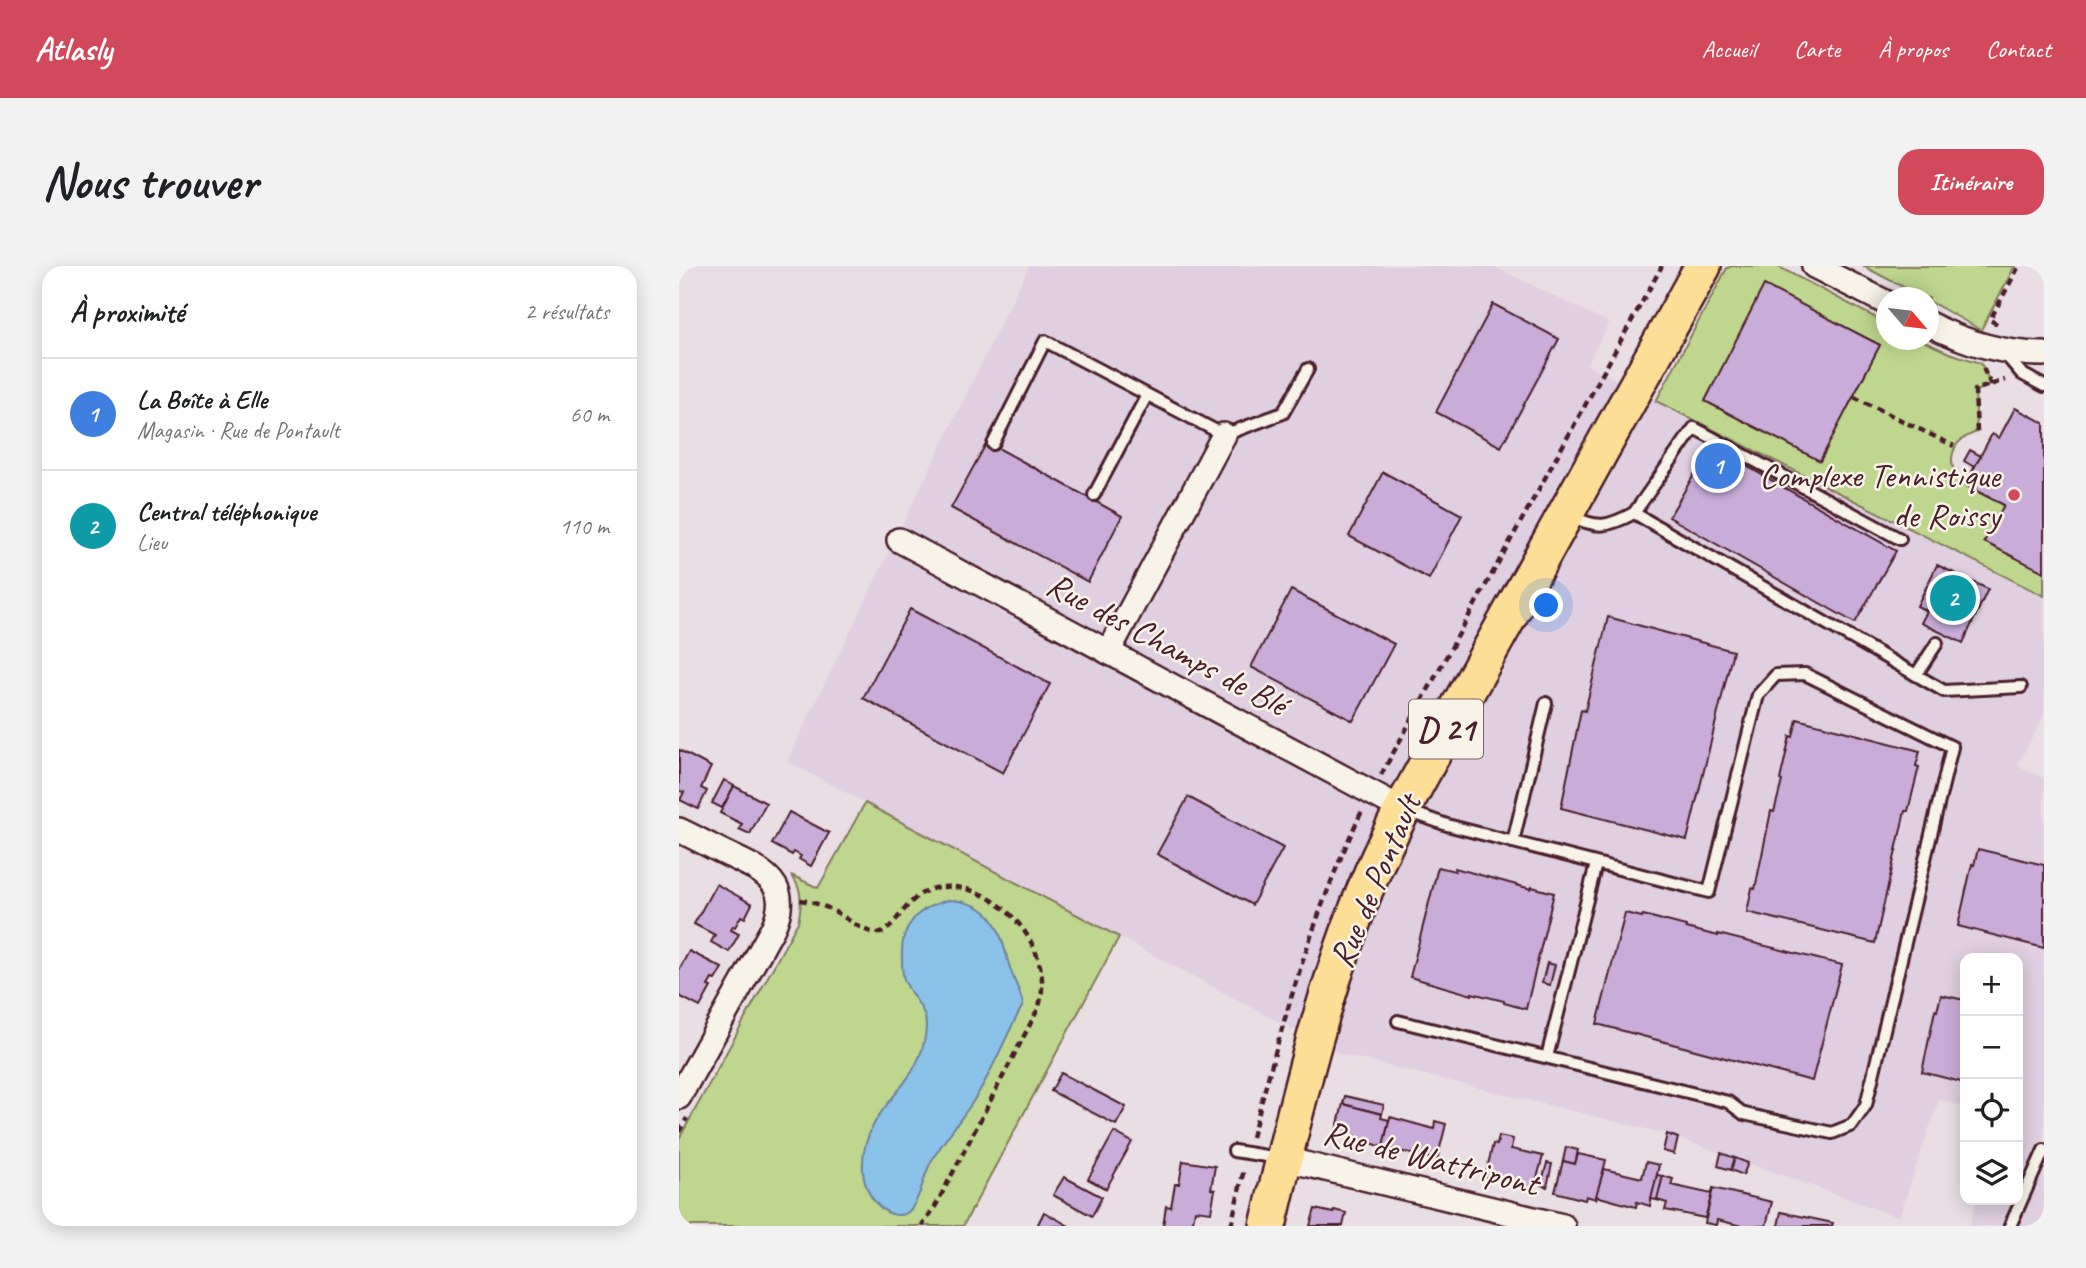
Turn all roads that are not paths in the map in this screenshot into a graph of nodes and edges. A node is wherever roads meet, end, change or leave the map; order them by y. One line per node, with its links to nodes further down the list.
1 (1703, 266): 13 (main road, Rue de Pontault / D 21)
2 (1814, 266): 3 (street)
3 (1876, 297)
4 (1939, 329): 5 (street)
5 (2003, 352): 6 (street); 8 (lane)
6 (2044, 354)
7 (1308, 369): 10 (lane)
8 (2044, 386)
9 (1147, 395): 10 (lane); 11 (lane); 12 (lane)
10 (1224, 435): 18 (street)
11 (993, 444)
12 (1094, 495)
13 (1565, 513): 14 (lane); 22 (main road, Rue de Pontault / D 21)
14 (1634, 513): 15 (lane); 19 (lane)
15 (1900, 539)
16 (899, 541): 18 (street, Rue des Champs de Blé)
17 (1937, 643): 19 (lane)
18 (1108, 652): 22 (street, Rue des Champs de Blé)
19 (1916, 675): 20 (lane)
20 (2021, 687)
21 (1546, 703): 24 (lane)
22 (1402, 809): 24 (lane); 31 (main road, Rue de Pontault / D 21)
23 (679, 830): 28 (street)
24 (1513, 842): 25 (lane)
25 (1596, 864): 27 (lane); 27 (lane)
26 (1398, 1021): 27 (lane)
27 (1547, 1057)
28 (679, 1097)
29 (2044, 1150): 34 (lane)
30 (1234, 1151): 31 (lane)
31 (1284, 1159): 32 (main road, Rue de Pontault / D 21); 33 (street, Rue de Wattripont)
32 (1268, 1226)
33 (1563, 1226)
34 (2010, 1226)

